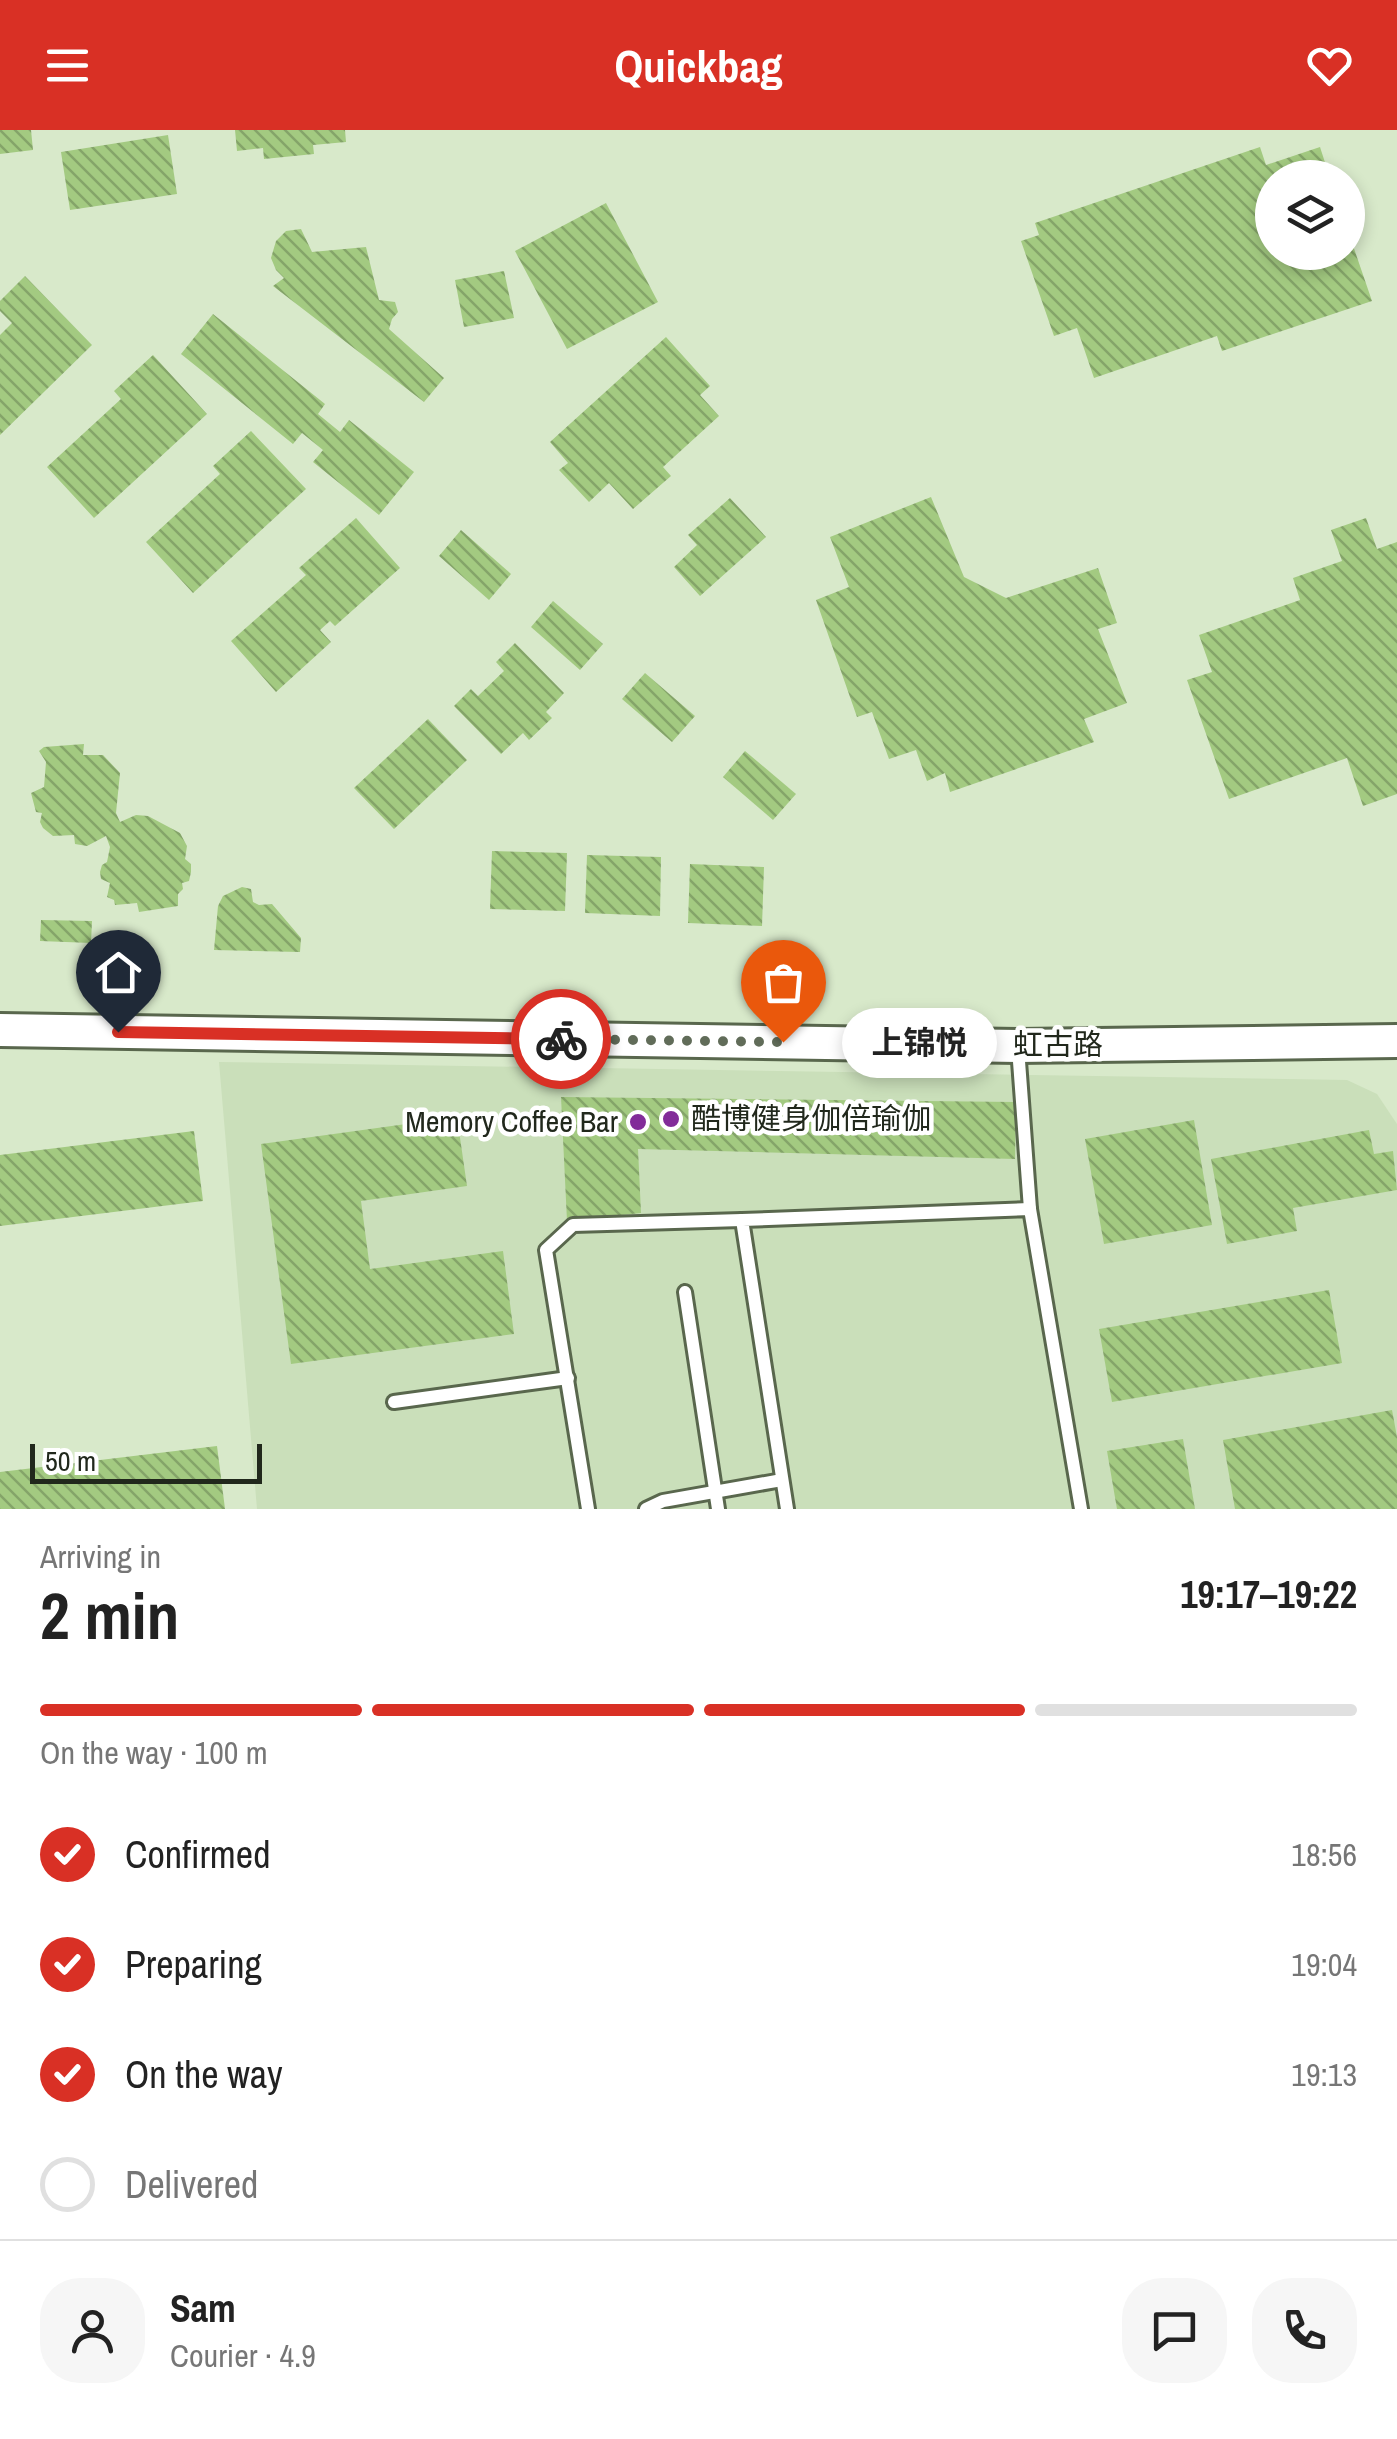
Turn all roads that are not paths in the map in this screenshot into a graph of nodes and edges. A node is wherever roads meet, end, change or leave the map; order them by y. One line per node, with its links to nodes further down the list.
1 (0, 1030): 3 (street, 虹古路)
2 (1397, 1041): 3 (street, 虹古路)
3 (1018, 1046): 4 (lane)
4 (1030, 1209): 5 (lane); 15 (lane)
5 (742, 1220): 7 (lane); 9 (lane)
6 (685, 1292): 10 (lane)
7 (568, 1378): 8 (lane); 11 (lane)
8 (394, 1402)
9 (782, 1480): 10 (lane); 14 (lane)
10 (715, 1490): 12 (lane); 13 (lane)
11 (588, 1509)
12 (646, 1509)
13 (718, 1509)
14 (787, 1509)
15 (1081, 1509)

